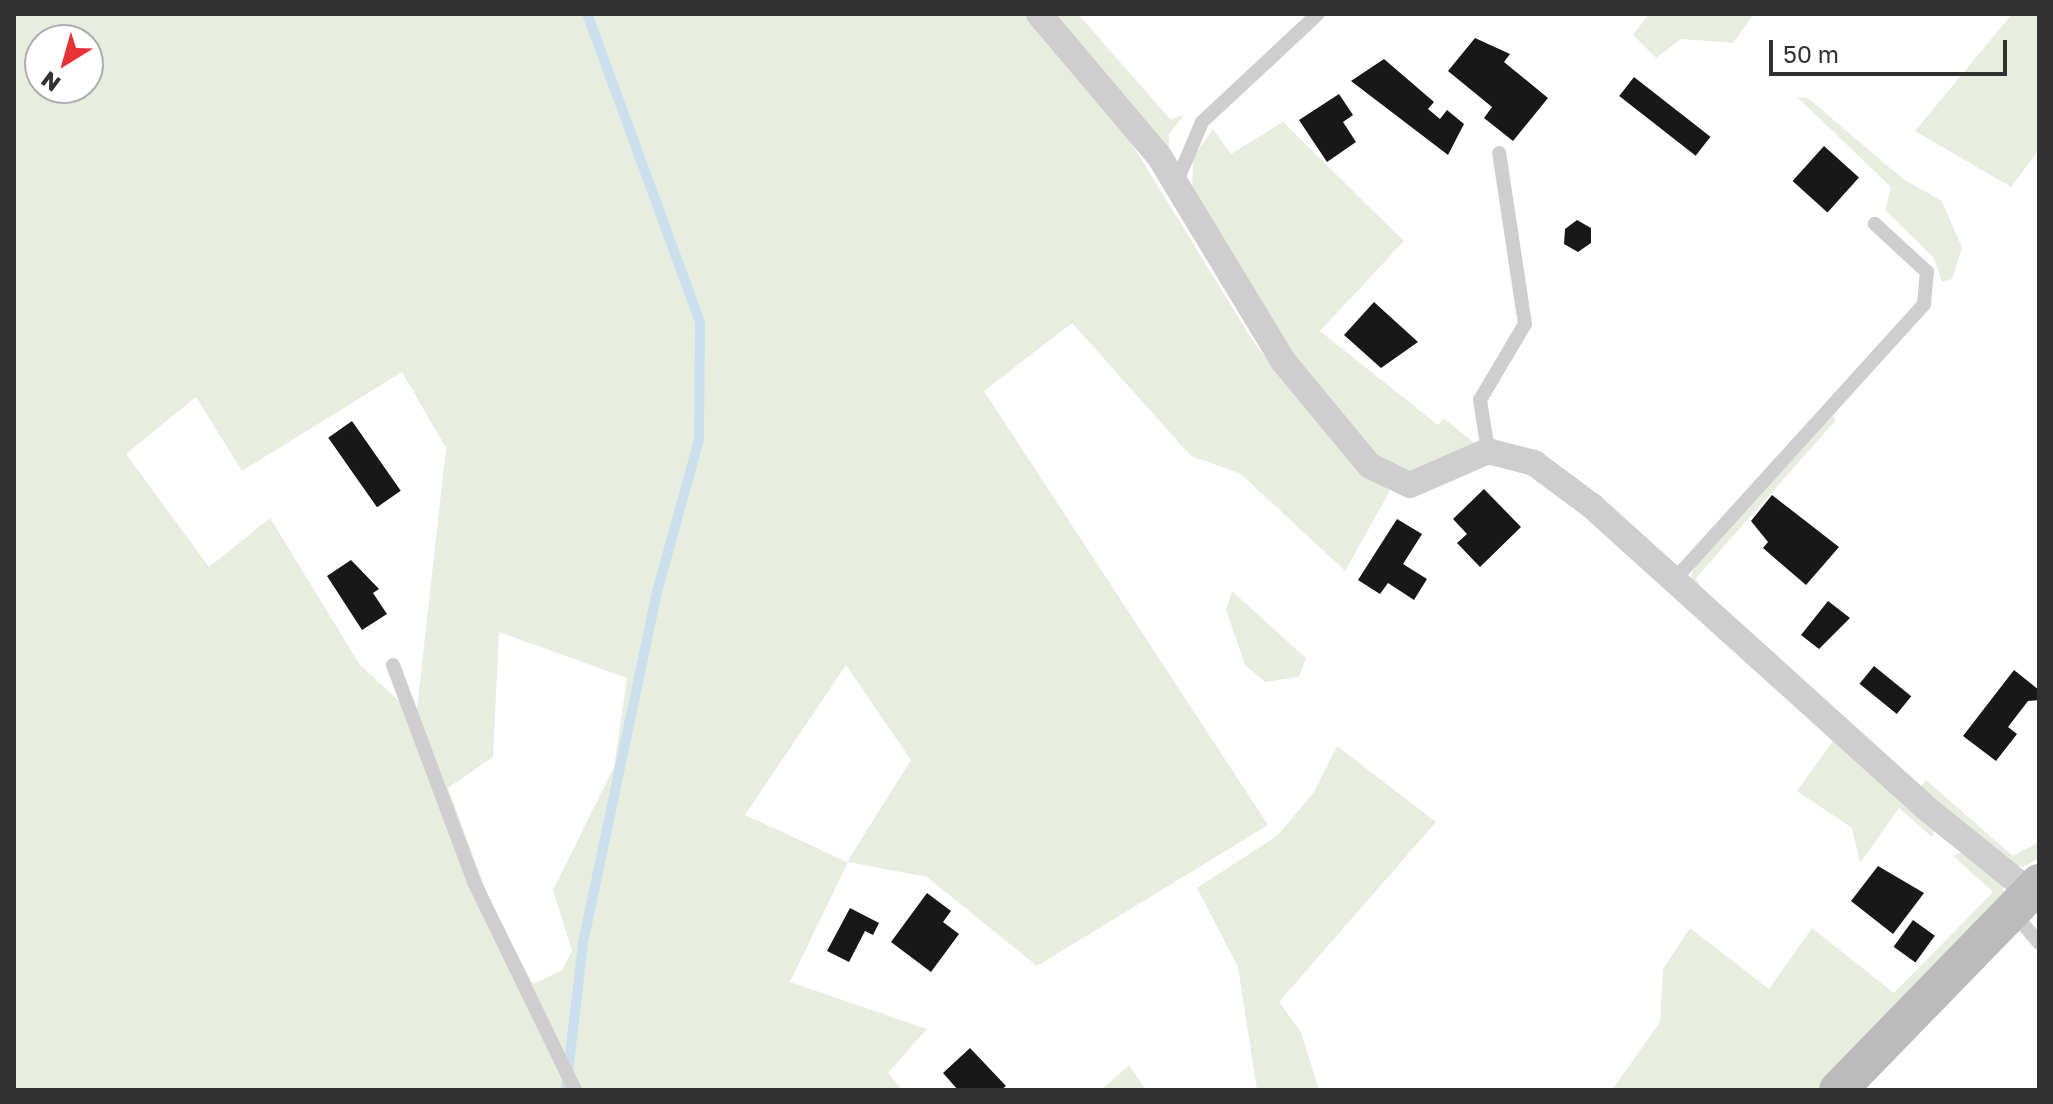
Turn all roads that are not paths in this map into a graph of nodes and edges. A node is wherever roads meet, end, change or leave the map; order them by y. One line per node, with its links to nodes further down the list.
1 (1039, 14): 4 (street)
2 (1318, 14): 4 (lane)
3 (1499, 153): 6 (lane)
4 (1177, 181): 6 (street)
5 (1875, 224): 7 (lane)
6 (1488, 451): 7 (street)
7 (1675, 579): 9 (street)
8 (393, 665): 11 (lane)
9 (2027, 895): 10 (lane); 12 (street)
10 (2039, 943)
11 (575, 1090)
12 (1838, 1090)

